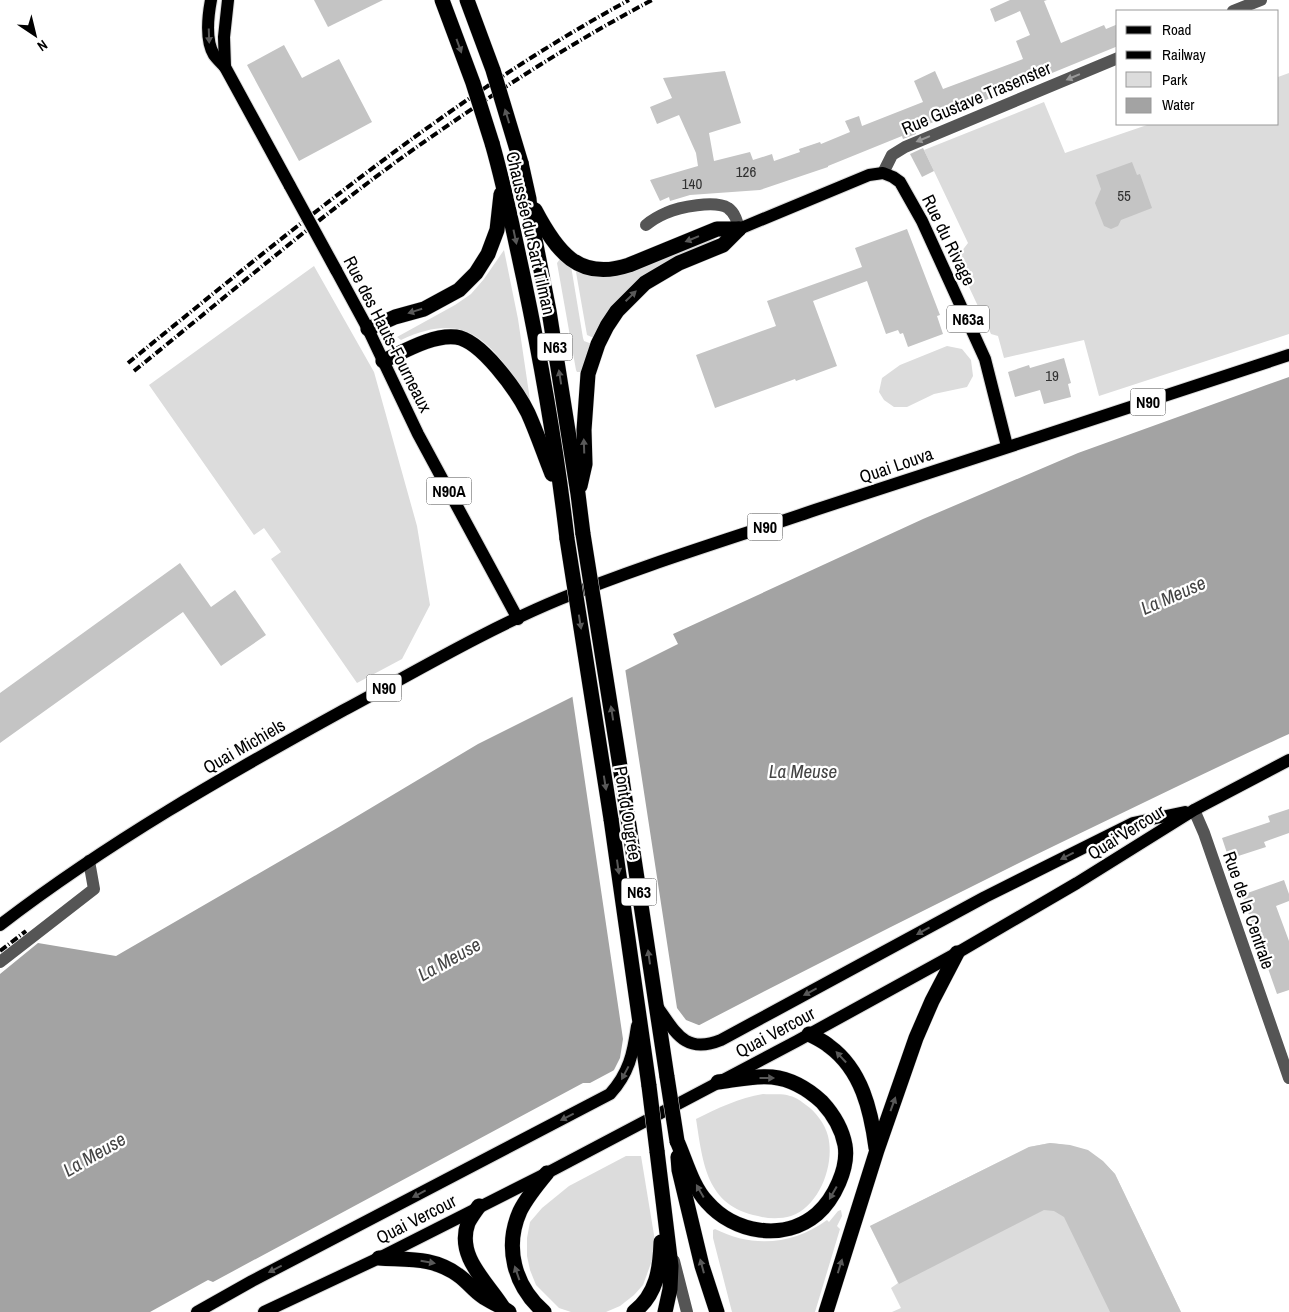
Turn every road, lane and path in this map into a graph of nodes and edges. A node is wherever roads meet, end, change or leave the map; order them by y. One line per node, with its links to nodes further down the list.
1 (212, 0): 8 (main road, Rue des Hauts-Fourneaux, one-way to 8)
2 (228, 0): 8 (main road)
3 (442, 0): 9 (highway, Chaussée du Sart Tilman / N63, one-way to 9, bridge)
4 (468, 0): 11 (highway, Chaussée du Sart Tilman / N63, one-way to 4, bridge)
5 (1261, 0): 6 (street)
6 (1236, 10)
7 (1116, 59): 10 (street, Rue Gustave Trasenster, one-way to 10)
8 (225, 67): 14 (main road, Rue des Hauts-Fourneaux, bridge)
9 (500, 173): 14 (highway, one-way to 14); 19 (highway, Chaussée du Sart Tilman / N63, one-way to 19)
10 (883, 173): 13 (main road); 17 (main road, Rue du Rivage / N63a)
11 (529, 200): 13 (highway, one-way to 11); 18 (highway, Chaussée du Sart Tilman / N63, one-way to 11)
12 (646, 225): 13 (street)
13 (739, 229): 18 (highway, one-way to 13)
14 (368, 329): 16 (main road, Rue des Hauts-Fourneaux / N90A)
15 (1289, 355): 17 (main road, Quai Louva / N90)
16 (383, 361): 19 (highway); 22 (main road, Rue des Hauts-Fourneaux / N90A)
17 (1007, 446): 22 (main road, Quai Louva / N90)
18 (578, 494): 20 (highway, Chaussée du Sart Tilman / N63)
19 (563, 501): 21 (highway, Chaussée du Sart Tilman / N63)
20 (583, 534): 29 (highway, Pont d'Ougrée / N63, one-way to 20, bridge)
21 (567, 539): 30 (highway, Pont d'Ougrée / N63, one-way to 30, bridge)
22 (518, 619): 25 (main road, Quai Michiels / N90)
23 (1289, 760): 24 (main road, Quai Vercour)
24 (1194, 810): 27 (main road, Quai Vercour); 29 (main road, one-way to 29); 32 (street, Rue de la Centrale)
25 (89, 862): 26 (main road, Quai Michiels / N90); 28 (street)
26 (0, 925)
27 (957, 953): 31 (main road, Quai Vercour); 35 (highway, one-way to 27)
28 (0, 962)
29 (656, 1005): 34 (highway, Pont d'Ougrée / N63, bridge)
30 (639, 1013): 37 (highway, Pont d'Ougrée / N63, bridge); 42 (main road, one-way to 42)
31 (809, 1034): 33 (main road, Quai Vercour); 35 (highway, one-way to 31)
32 (1289, 1078)
33 (718, 1082): 34 (highway, one-way to 34); 36 (main road, Quai Vercour)
34 (677, 1141): 48 (highway, N63, one-way to 34)
35 (877, 1150): 49 (highway, one-way to 35)
36 (547, 1173): 38 (main road, Quai Vercour); 44 (highway, one-way to 36)
37 (661, 1182): 39 (highway, N63); 45 (highway)
38 (479, 1206): 40 (main road, Quai Vercour); 41 (highway)
39 (669, 1242): 46 (highway, N63); 47 (street)
40 (379, 1258): 41 (highway, one-way to 41); 43 (main road, Quai Vercour)
41 (506, 1310)
42 (197, 1312)
43 (264, 1312)
44 (544, 1312)
45 (634, 1312)
46 (665, 1312)
47 (687, 1312)
48 (717, 1312)
49 (826, 1312)

